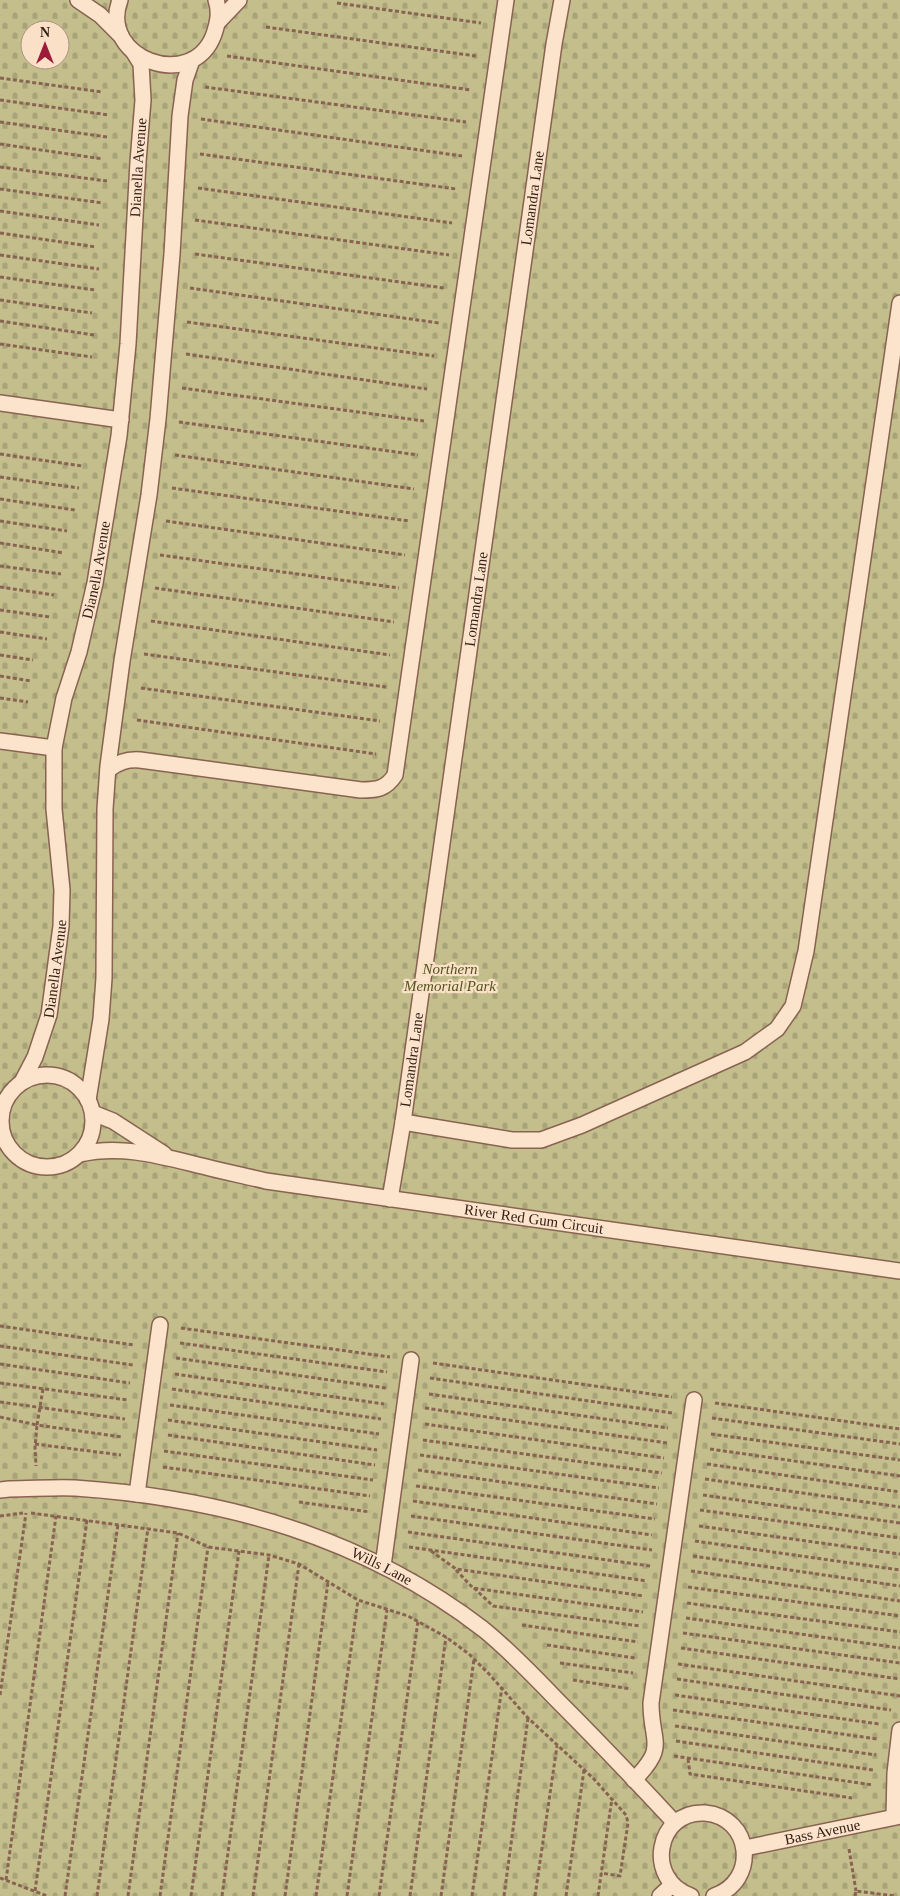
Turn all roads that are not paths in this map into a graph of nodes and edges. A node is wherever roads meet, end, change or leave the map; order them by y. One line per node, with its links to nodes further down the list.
1 (78, 0): 8 (lane)
2 (120, 0): 8 (lane)
3 (216, 0): 7 (lane)
4 (239, 0): 7 (lane)
5 (506, 0): 16 (lane)
6 (562, 0): 20 (lane, Lomandra Lane)
7 (218, 22): 10 (lane)
8 (123, 39): 9 (lane)
9 (133, 51): 10 (lane); 13 (lane, Dianella Avenue)
10 (192, 60): 16 (lane)
11 (900, 303): 20 (lane)
12 (0, 403): 13 (lane)
13 (121, 420): 15 (lane, Dianella Avenue)
14 (0, 741): 15 (lane)
15 (54, 748): 17 (lane, Dianella Avenue)
16 (108, 770): 19 (lane)
17 (22, 1082): 18 (lane); 19 (lane)
18 (5, 1096): 21 (lane)
19 (90, 1106): 22 (lane); 23 (lane)
20 (403, 1122): 24 (lane, Lomandra Lane)
21 (6, 1151): 22 (lane)
22 (80, 1154): 23 (lane, River Red Gum Circuit)
23 (170, 1158): 24 (lane, River Red Gum Circuit)
24 (390, 1199): 25 (lane, River Red Gum Circuit)
25 (900, 1271)
26 (159, 1332): 30 (lane)
27 (410, 1368): 31 (lane)
28 (693, 1408): 33 (lane)
29 (0, 1490): 30 (lane, Wills Lane)
30 (137, 1494): 31 (lane, Wills Lane)
31 (383, 1566): 33 (lane, Wills Lane)
32 (899, 1736): 34 (lane)
33 (634, 1780): 35 (lane, Wills Lane)
34 (897, 1816): 36 (lane, Bass Avenue)
35 (675, 1823): 36 (lane); 37 (lane)
36 (744, 1848): 40 (lane)
37 (672, 1885): 38 (lane); 39 (lane)
38 (660, 1896)
39 (691, 1896)
40 (714, 1896)

